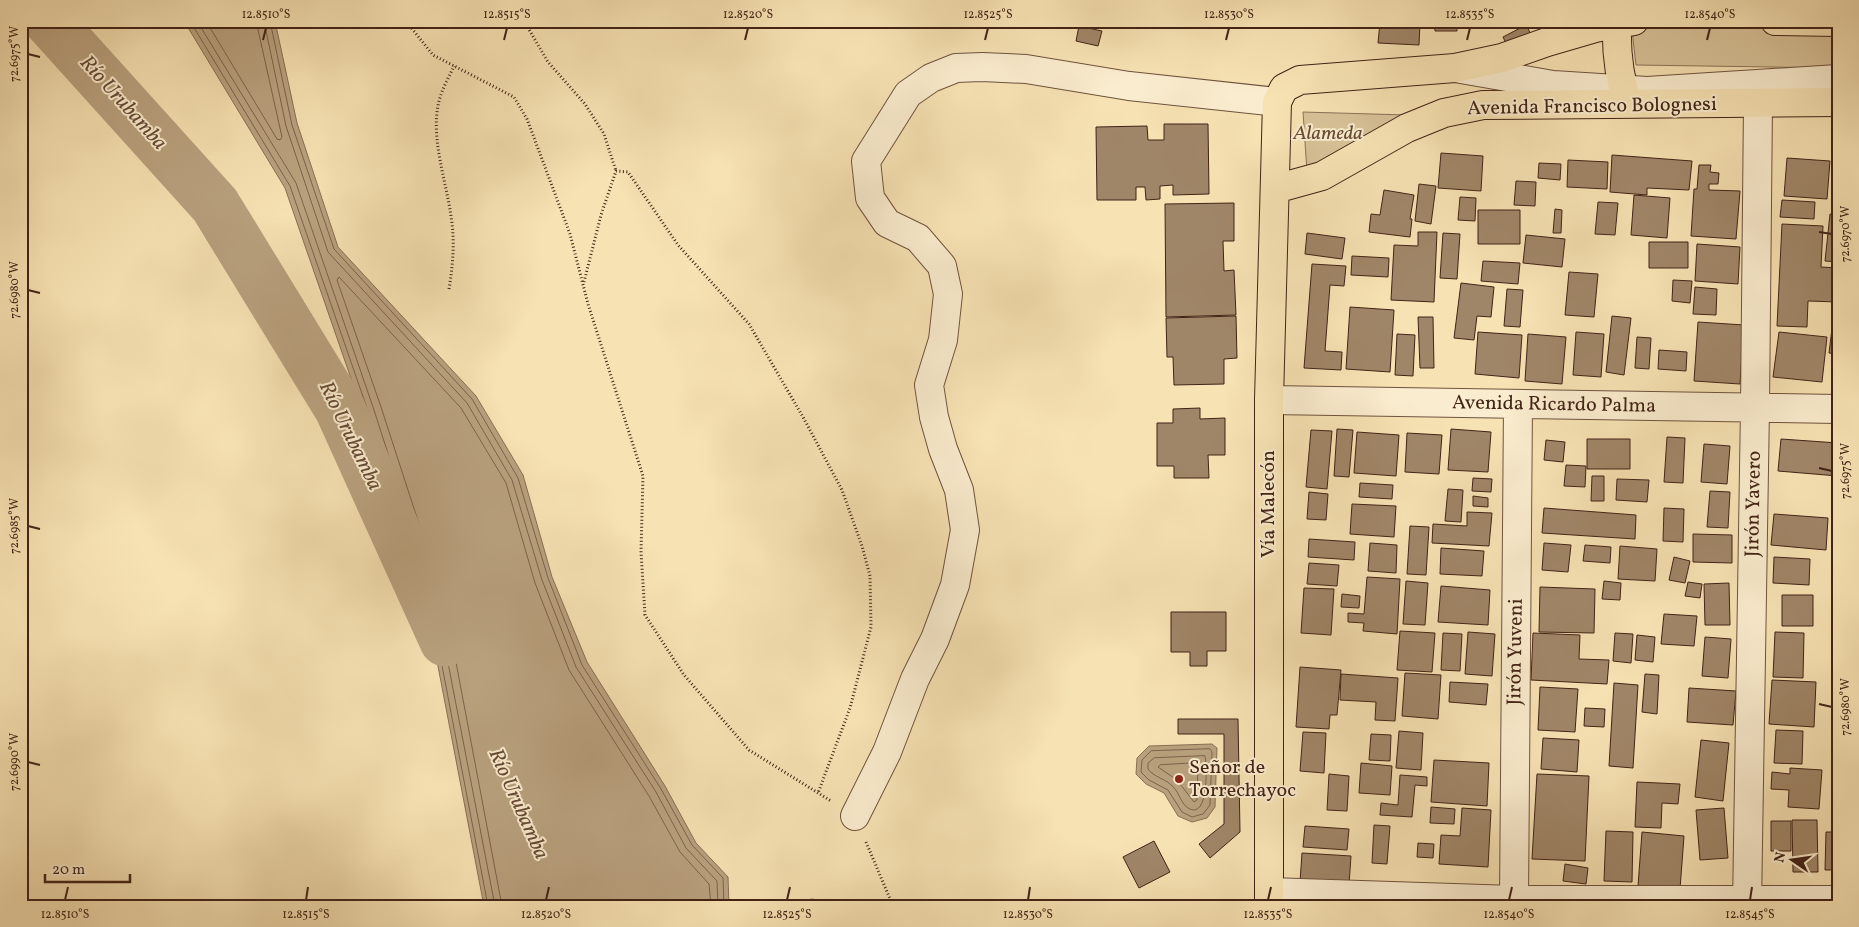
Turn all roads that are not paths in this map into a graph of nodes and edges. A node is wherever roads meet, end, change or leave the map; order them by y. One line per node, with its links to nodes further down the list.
1 (1775, 21): 2 (main road)
2 (1838, 22)
3 (1625, 23): 4 (main road); 9 (main road)
4 (1455, 68): 5 (street); 6 (main road)
5 (1838, 79)
6 (1277, 102): 10 (main road, Vía Malecón); 15 (street)
7 (1838, 102): 8 (main road, Avenida Francisco Bolognesi)
8 (1758, 103): 9 (main road, Avenida Francisco Bolognesi); 13 (street, Jirón Yavero)
9 (1628, 104): 10 (main road, Avenida Francisco Bolognesi)
10 (1275, 190): 11 (main road, Vía Malecón)
11 (1269, 400): 12 (street, Avenida Ricardo Palma); 16 (main road, Vía Malecón)
12 (1518, 405): 13 (street, Avenida Ricardo Palma); 17 (street, Jirón Yuveni)
13 (1755, 407): 14 (street, Avenida Ricardo Palma); 19 (street, Jirón Yavero)
14 (1838, 409)
15 (855, 816)
16 (1269, 899): 17 (street)
17 (1514, 900): 19 (street)
18 (1838, 900): 19 (street)
19 (1747, 903)

